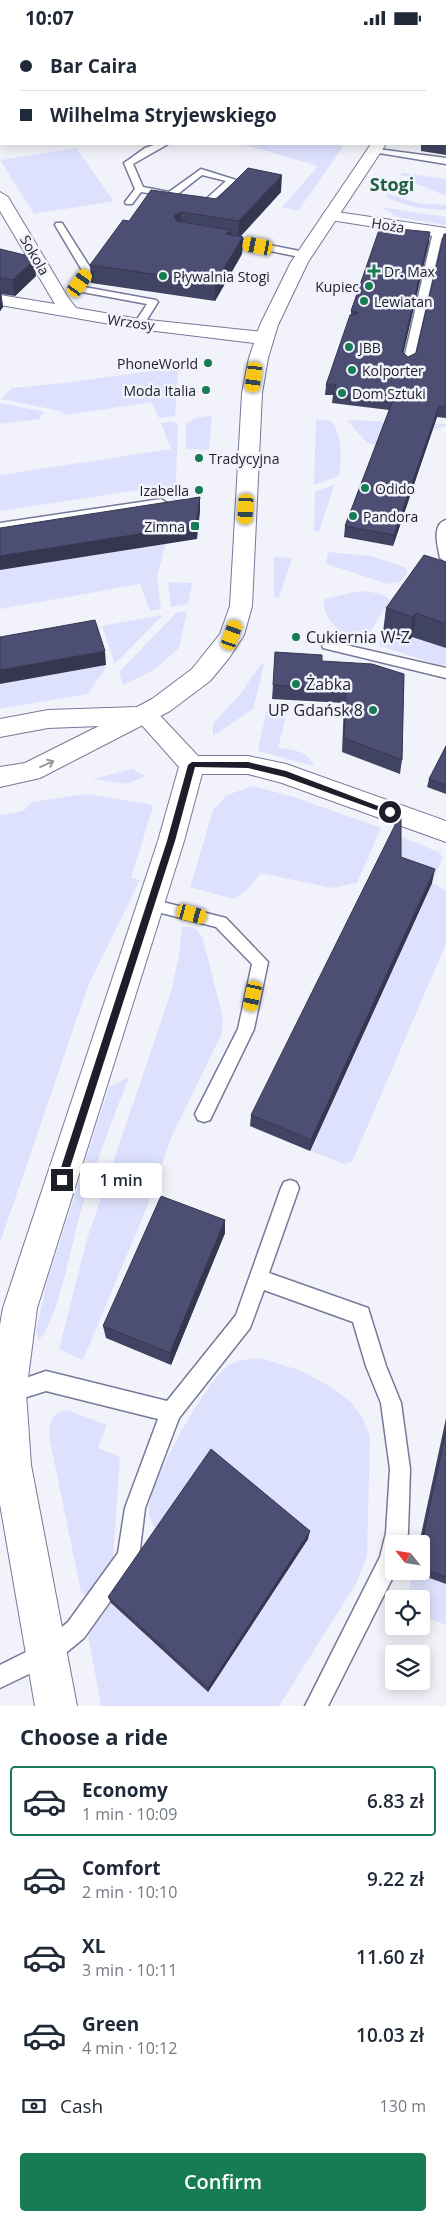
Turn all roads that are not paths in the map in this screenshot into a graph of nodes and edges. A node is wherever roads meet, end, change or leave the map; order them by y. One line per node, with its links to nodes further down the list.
1 (161, 145): 4 (lane)
2 (376, 147): 3 (lane); 8 (street)
3 (446, 161)
4 (139, 189): 6 (lane); 7 (lane)
5 (0, 197): 14 (street, Sokola)
6 (180, 197): 6 (lane)
7 (129, 202)
8 (330, 215): 10 (street, Hoża); 12 (street)
9 (58, 225): 15 (lane)
10 (442, 233): 17 (lane)
11 (209, 237): 12 (lane)
12 (305, 255): 16 (street)
13 (0, 301): 14 (street, Wrzosy)
14 (71, 313): 15 (street, Wrzosy)
15 (139, 324): 16 (street, Wrzosy)
16 (262, 338): 24 (street)
17 (408, 363)
18 (161, 503): 20 (lane)
19 (446, 524): 21 (lane)
20 (0, 527)
21 (446, 558)
22 (328, 645): 23 (lane)
23 (446, 673)
24 (144, 714): 25 (street); 26 (street); 27 (street, one-way to 24)
25 (0, 728)
26 (192, 765): 28 (street); 29 (street)
27 (0, 777)
28 (446, 832)
29 (151, 905): 30 (lane); 33 (street)
30 (204, 1114)
31 (290, 1188): 32 (lane)
32 (257, 1278): 34 (lane); 35 (lane)
33 (4, 1397): 34 (lane); 37 (street)
34 (171, 1412): 37 (lane)
35 (396, 1535)
36 (385, 1570): 40 (lane)
37 (48, 1653): 38 (lane); 39 (street)
38 (0, 1677)
39 (56, 1706)
40 (316, 1706)

